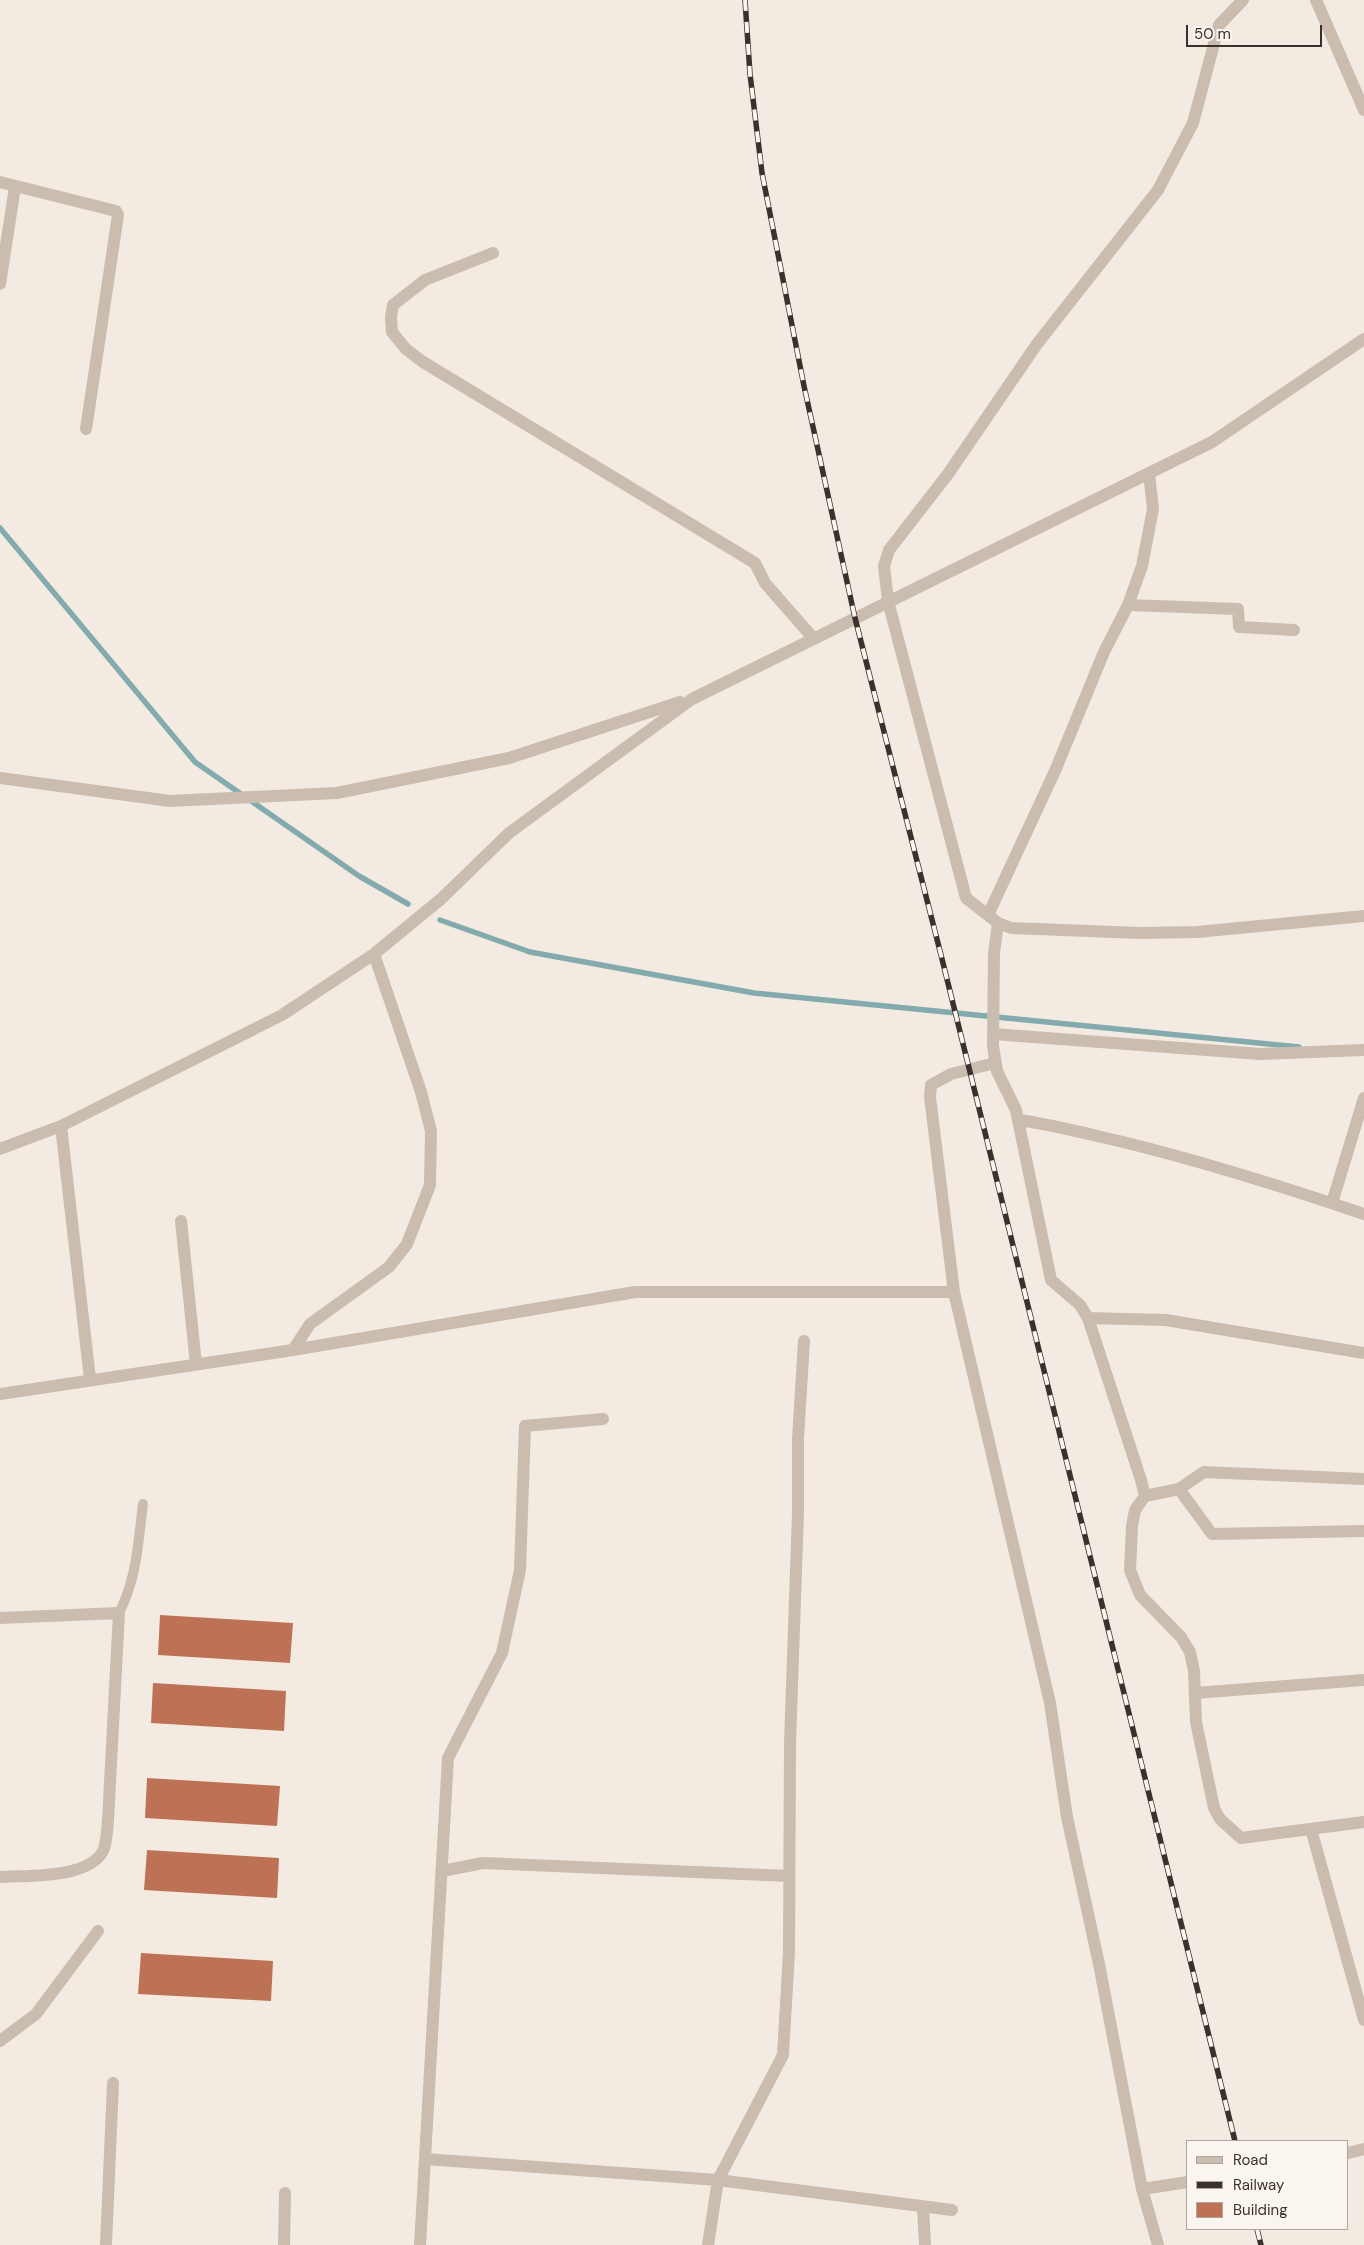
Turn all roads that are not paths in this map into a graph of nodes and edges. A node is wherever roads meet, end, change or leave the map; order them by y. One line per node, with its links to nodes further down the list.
1 (1243, 0): 12 (street)
2 (1316, 0): 3 (street)
3 (1364, 110)
4 (0, 182): 5 (street)
5 (15, 187): 7 (street); 10 (street)
6 (493, 253): 15 (street)
7 (0, 284)
8 (1364, 339): 9 (street)
9 (1358, 349): 11 (street)
10 (86, 429)
11 (1150, 473): 12 (street); 13 (street)
12 (888, 601): 15 (street); 19 (street)
13 (1128, 605): 14 (street); 19 (street)
14 (1294, 630)
15 (813, 638): 16 (street)
16 (692, 699): 17 (street); 20 (street)
17 (0, 778)
18 (1364, 916): 19 (street)
19 (993, 919): 21 (street)
20 (374, 954): 26 (street); 34 (street)
21 (993, 1034): 22 (street); 23 (street)
22 (1364, 1050)
23 (995, 1063): 25 (street); 31 (street)
24 (1364, 1098): 28 (street)
25 (1019, 1120): 28 (street); 32 (street)
26 (61, 1126): 27 (street); 37 (street)
27 (0, 1149)
28 (1332, 1203): 29 (street)
29 (1364, 1214)
30 (181, 1221): 36 (street)
31 (954, 1292): 34 (street); 63 (street)
32 (1088, 1318): 35 (street); 42 (street)
33 (804, 1340): 52 (street)
34 (293, 1350): 36 (street)
35 (1364, 1353)
36 (196, 1364): 37 (street)
37 (90, 1380): 38 (street)
38 (0, 1394)
39 (604, 1419): 51 (street)
40 (1364, 1479): 41 (street)
41 (1179, 1489): 42 (street); 44 (street)
42 (1145, 1496): 48 (street)
43 (143, 1504): 45 (lane)
44 (1364, 1532)
45 (119, 1613): 46 (street); 53 (street)
46 (0, 1618)
47 (1364, 1680): 48 (street)
48 (1195, 1693): 50 (street)
49 (1364, 1822): 50 (street)
50 (1311, 1829): 55 (street)
51 (442, 1871): 52 (street); 60 (street)
52 (790, 1876): 61 (street)
53 (0, 1877)
54 (98, 1931): 56 (street)
55 (1364, 2020)
56 (0, 2041)
57 (113, 2083): 67 (street)
58 (1364, 2149): 59 (street)
59 (1349, 2153)
60 (425, 2159): 61 (street); 69 (street)
61 (718, 2180): 65 (street); 70 (street)
62 (1186, 2182): 63 (street)
63 (1142, 2189): 72 (street)
64 (285, 2193): 68 (street)
65 (923, 2207): 66 (street); 71 (street)
66 (952, 2210)
67 (106, 2245)
68 (284, 2245)
69 (420, 2245)
70 (708, 2245)
71 (925, 2245)
72 (1158, 2245)

